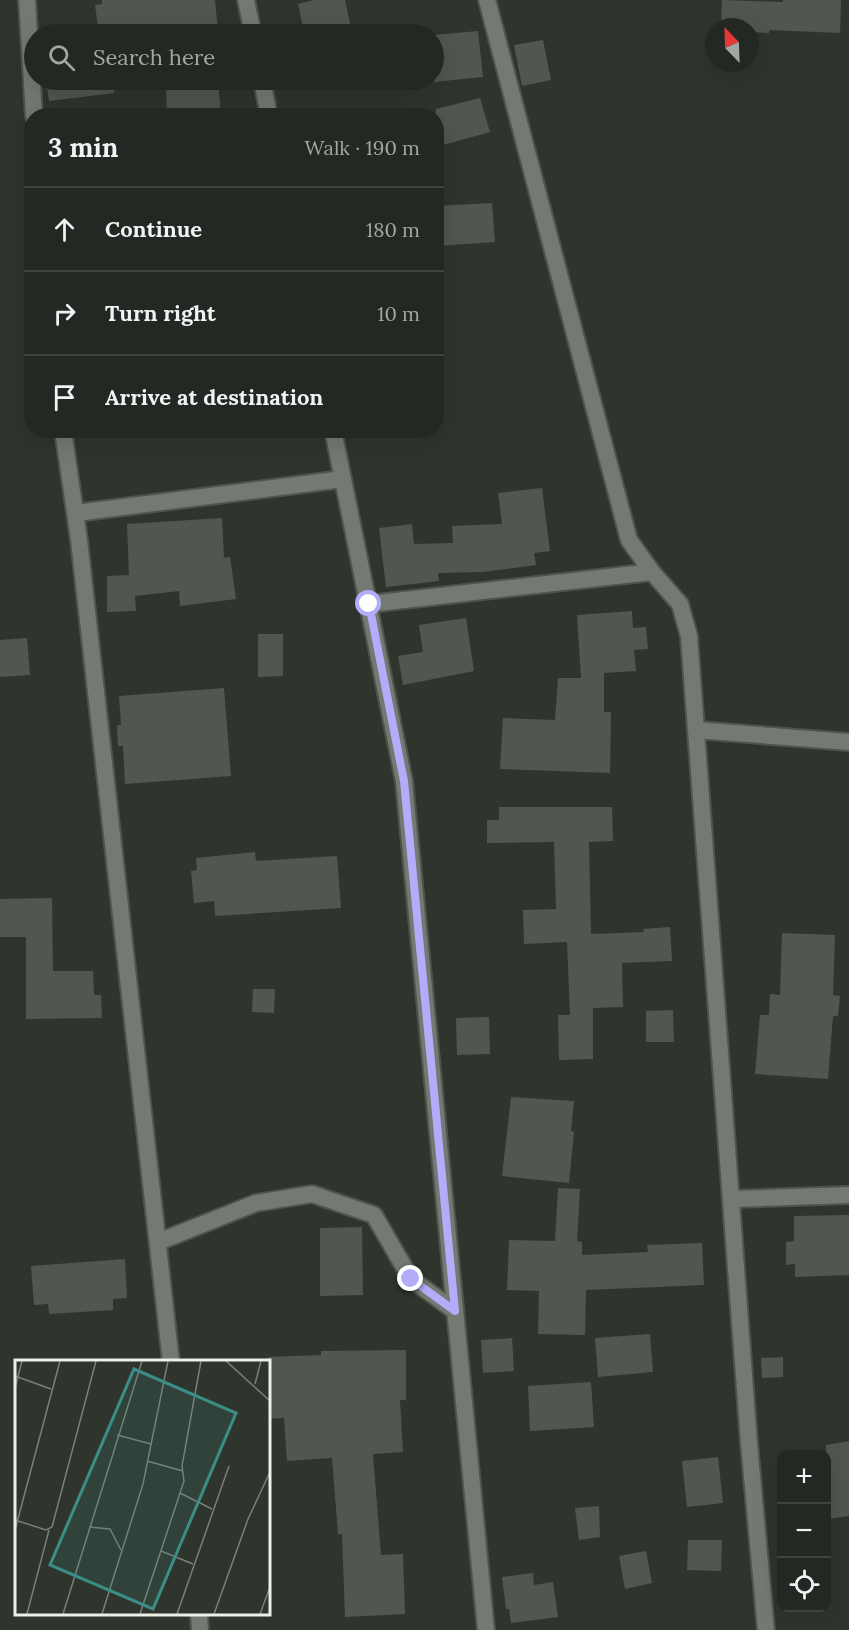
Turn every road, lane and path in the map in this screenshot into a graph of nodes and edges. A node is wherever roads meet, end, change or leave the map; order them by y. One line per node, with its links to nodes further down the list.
1 (27, 0): 4 (street)
2 (246, 0): 5 (street)
3 (487, 0): 14 (street)
4 (28, 24)
5 (251, 24)
6 (32, 90): 8 (street)
7 (264, 90): 9 (street)
8 (34, 108)
9 (267, 108)
10 (64, 438): 13 (street)
11 (335, 438): 12 (street)
12 (343, 479): 13 (street); 15 (street)
13 (76, 513): 20 (street)
14 (652, 572): 15 (street); 16 (street)
15 (369, 604): 21 (street)
16 (696, 730): 17 (street); 19 (street)
17 (849, 742)
18 (849, 1195): 19 (street)
19 (731, 1198): 26 (street)
20 (158, 1242): 21 (street); 22 (street)
21 (455, 1311): 25 (street)
22 (171, 1360)
23 (199, 1615): 24 (street)
24 (200, 1630)
25 (486, 1630)
26 (766, 1630)

